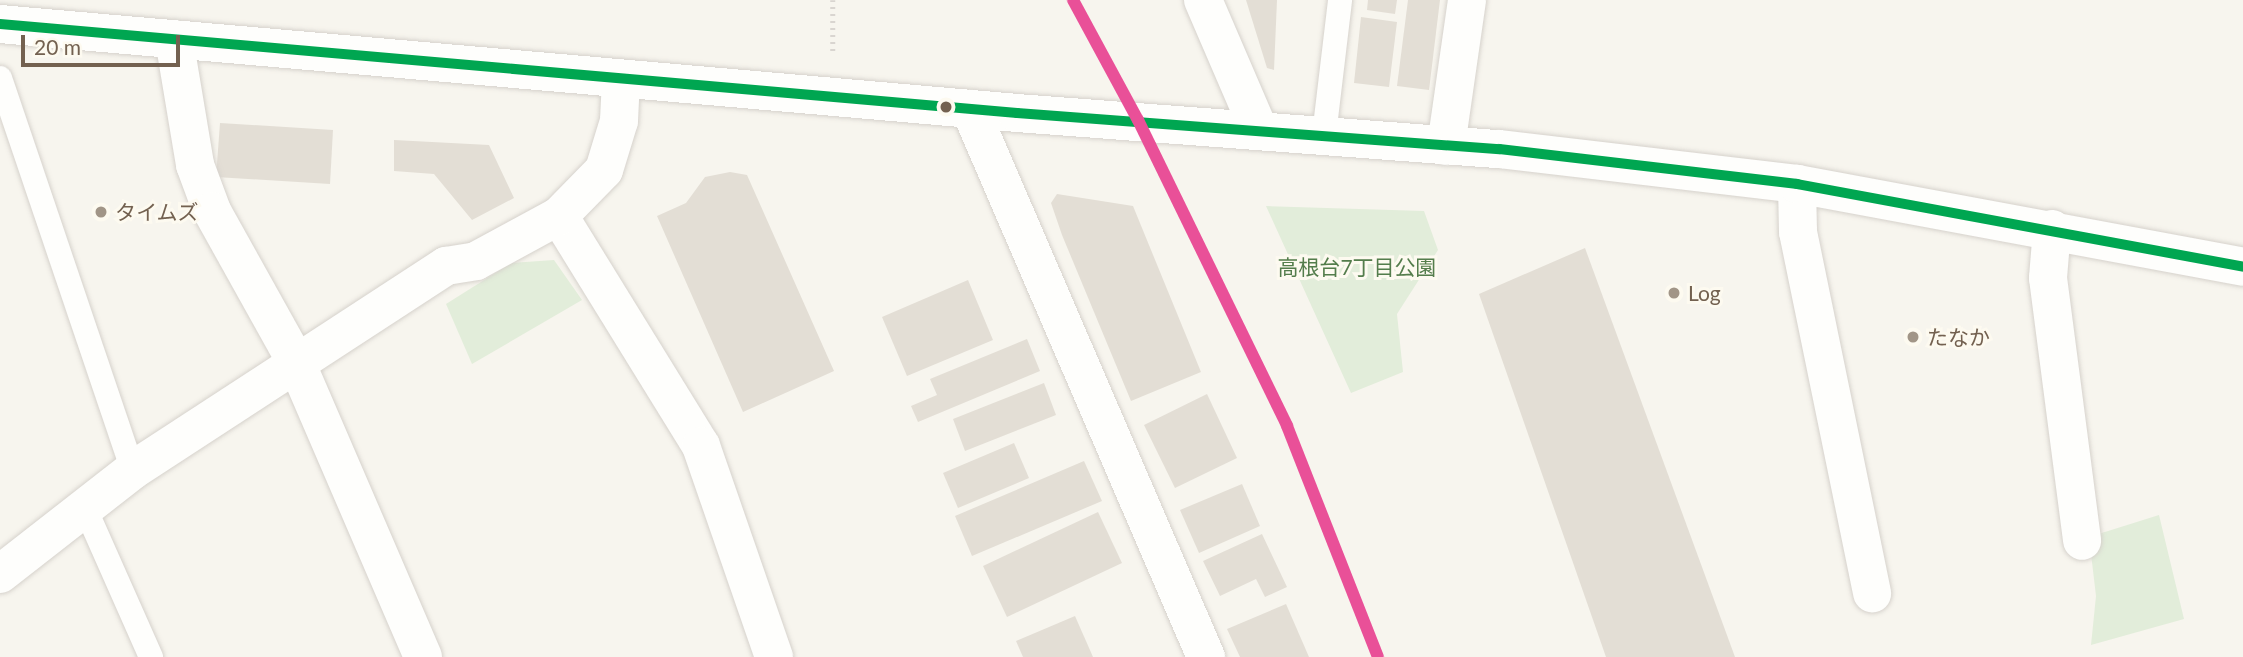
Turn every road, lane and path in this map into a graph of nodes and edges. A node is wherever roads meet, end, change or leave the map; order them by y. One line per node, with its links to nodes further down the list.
1 (833, 0): 7 (path)
2 (1203, 0): 11 (street)
3 (1340, 0): 12 (lane)
4 (1467, 0): 13 (street)
5 (0, 24): 6 (street)
6 (174, 39): 9 (street); 18 (street)
7 (833, 52)
8 (0, 78): 19 (lane)
9 (621, 79): 10 (street); 15 (street)
10 (970, 109): 11 (street); 27 (street)
11 (1259, 130): 12 (street)
12 (1324, 135): 13 (street)
13 (1446, 146): 14 (street)
14 (1797, 184): 16 (street); 23 (street)
15 (559, 216): 18 (street); 26 (street)
16 (2052, 229): 17 (street); 21 (street)
17 (2243, 267)
18 (296, 362): 19 (street); 25 (street)
19 (133, 470): 20 (street)
20 (85, 508): 22 (street); 24 (lane)
21 (2082, 541)
22 (0, 574)
23 (1872, 594)
24 (151, 657)
25 (423, 657)
26 (774, 657)
27 (1206, 657)

